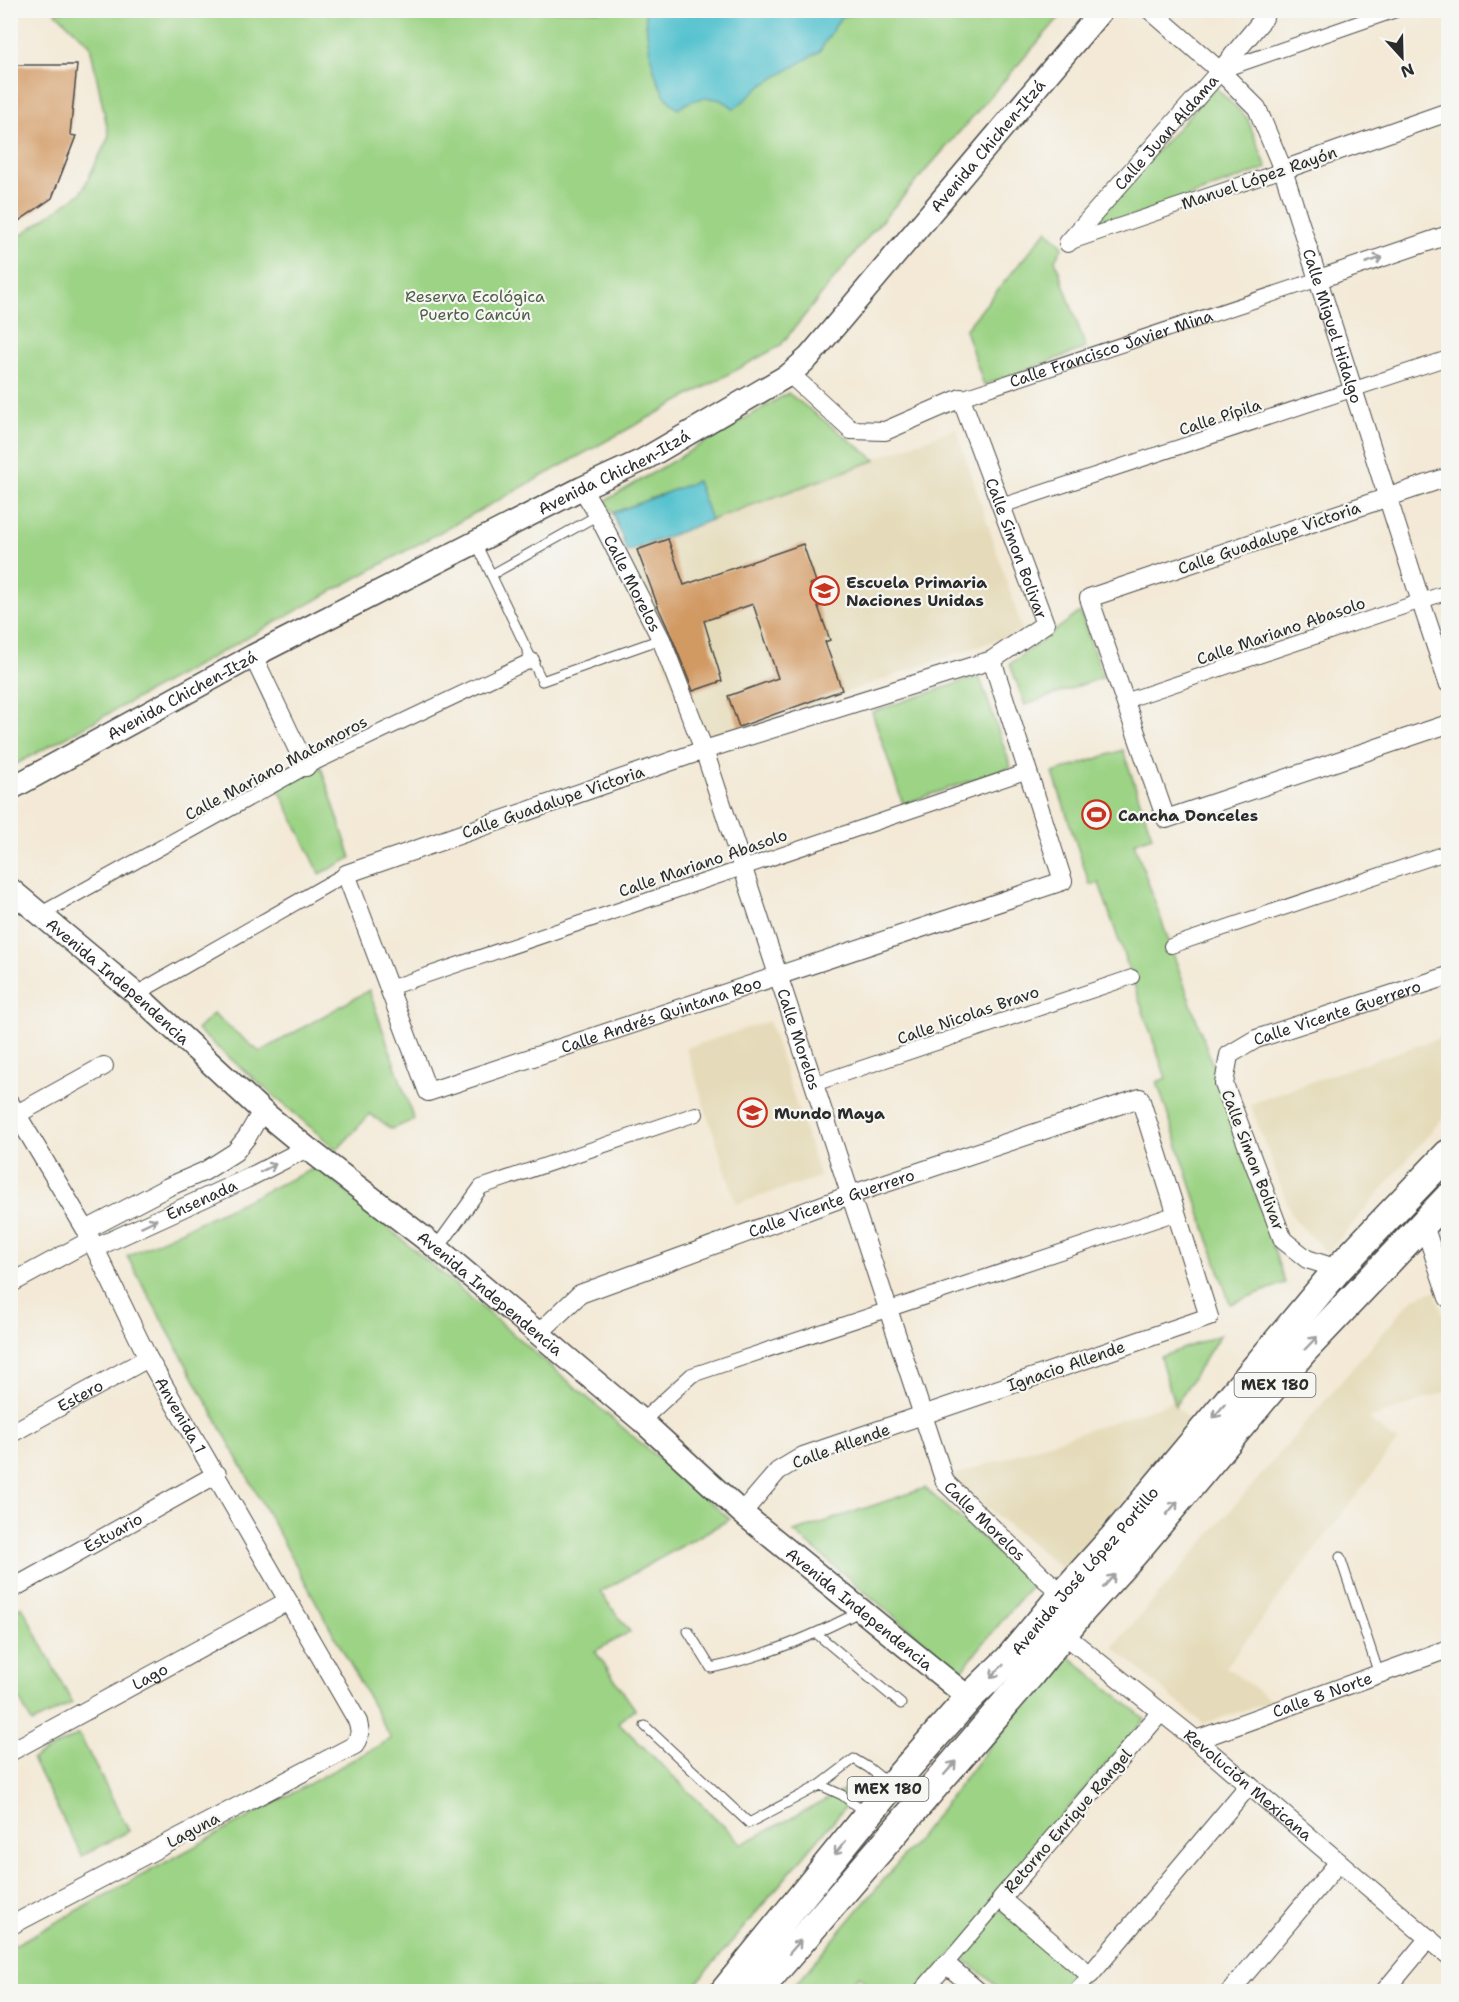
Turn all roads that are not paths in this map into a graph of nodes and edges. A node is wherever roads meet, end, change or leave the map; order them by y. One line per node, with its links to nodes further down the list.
1 (1102, 10): 12 (street, Avenida Chichen-Itzá)
2 (1150, 10): 5 (street, Calle Miguel Hidalgo)
3 (1396, 10): 5 (street)
4 (1264, 18): 5 (street, Calle Juan Aldama)
5 (1220, 71): 7 (street, Calle Miguel Hidalgo); 9 (street, Calle Juan Aldama)
6 (1449, 112): 7 (street, Manuel López Rayón)
7 (1283, 170): 9 (street, Manuel López Rayón); 10 (street, Calle Miguel Hidalgo)
8 (1449, 235): 10 (street, Calle Francisco Javier Mina, one-way to 8)
9 (1068, 243)
10 (1319, 279): 13 (street, Calle Miguel Hidalgo); 14 (street, Calle Francisco Javier Mina)
11 (1449, 358): 13 (street, Calle Pípila)
12 (790, 374): 14 (street, Calle Francisco Javier Mina); 16 (street, Avenida Chichen-Itzá)
13 (1353, 391): 17 (street, Calle Miguel Hidalgo); 18 (street, Calle Pípila)
14 (961, 398): 18 (street, Calle Simon Bolivar)
15 (1449, 477): 17 (street, Calle Guadalupe Victoria)
16 (582, 488): 19 (street, Calle Morelos); 20 (street, Avenida Chichen-Itzá)
17 (1387, 498): 23 (street, Calle Miguel Hidalgo); 29 (street, Calle Guadalupe Victoria)
18 (1001, 506): 27 (street, Calle Simon Bolivar)
19 (598, 515): 21 (lane); 24 (street, Calle Morelos)
20 (476, 543): 21 (lane); 25 (street, Avenida Chichen-Itzá)
21 (491, 575): 26 (lane)
22 (1449, 592): 23 (street, Calle Mariano Abasolo)
23 (1420, 602): 28 (street, Calle Miguel Hidalgo); 29 (street, Calle Mariano Abasolo)
24 (661, 639): 26 (lane); 31 (street, Calle Morelos)
25 (253, 656): 32 (street); 34 (street, Avenida Chichen-Itzá)
26 (532, 660): 32 (street, Calle Mariano Matamoros)
27 (992, 660): 31 (street, Calle Guadalupe Victoria); 33 (street)
28 (1449, 683)
29 (1125, 701): 30 (street)
30 (1449, 724)
31 (704, 750): 36 (street, Calle Morelos); 37 (street, Calle Guadalupe Victoria)
32 (306, 767): 39 (street, Calle Mariano Matamoros)
33 (1028, 771): 36 (street, Calle Mariano Abasolo); 41 (street, Calle Andrés Quintana Roo)
34 (10, 789)
35 (1449, 852): 40 (street)
36 (742, 867): 41 (street, Calle Morelos); 44 (street, Calle Mariano Abasolo)
37 (346, 874): 44 (street); 45 (street, Calle Guadalupe Victoria)
38 (10, 889): 39 (street, Avenida Independencia)
39 (39, 915): 45 (street, Avenida Independencia)
40 (1171, 945)
41 (778, 976): 44 (street, Calle Andrés Quintana Roo); 48 (street, Calle Morelos)
42 (1449, 976): 46 (street, Calle Vicente Guerrero)
43 (1132, 977): 48 (street, Calle Nicolas Bravo)
44 (389, 988)
45 (136, 994): 49 (street, Avenida Independencia)
46 (1229, 1054): 63 (street, Calle Simon Bolivar)
47 (104, 1066): 50 (street)
48 (814, 1084): 55 (street, Calle Morelos)
49 (262, 1111): 53 (street, Avenida Independencia); 61 (street, Ensenada)
50 (13, 1112): 61 (street, Anvenida 1)
51 (696, 1114): 62 (street)
52 (1449, 1138): 58 (main road)
53 (307, 1148): 61 (street, Ensenada, one-way to 53); 62 (street, Avenida Independencia)
54 (1449, 1154): 58 (main road, Avenida José López Portillo / MEX 180)
55 (850, 1195): 59 (street, Calle Vicente Guerrero); 67 (street, Calle Morelos); 68 (street, Calle Vicente Guerrero)
56 (1449, 1198): 60 (main road, Avenida José López Portillo / MEX 180)
57 (1449, 1204): 60 (main road)
58 (1395, 1208): 63 (main road, Avenida José López Portillo / MEX 180)
59 (1177, 1214): 67 (street); 70 (street, Ignacio Allende)
60 (1424, 1225): 64 (street); 78 (main road, Avenida José López Portillo / MEX 180, one-way to 60)
61 (91, 1239): 65 (street, Ensenada); 69 (street, Anvenida 1)
62 (437, 1248): 68 (street, Avenida Independencia)
63 (1338, 1269): 78 (main road, Avenida José López Portillo / MEX 180, one-way to 78)
64 (1446, 1279): 66 (street)
65 (10, 1284)
66 (1449, 1298)
67 (888, 1311): 70 (street, Calle Morelos); 71 (street)
68 (538, 1333): 71 (street, Avenida Independencia)
69 (148, 1358): 72 (street, Estero); 73 (street, Anvenida 1)
70 (923, 1416): 74 (street, Calle Allende); 78 (street, Calle Morelos)
71 (642, 1421): 74 (street, Avenida Independencia)
72 (10, 1434)
73 (217, 1474): 76 (street, Estuario); 77 (street, Anvenida 1)
74 (741, 1513): 79 (street, Avenida Independencia)
75 (1340, 1557): 84 (lane)
76 (10, 1590)
77 (288, 1601): 88 (street, Anvenida 1); 91 (street, Lago)
78 (1073, 1602): 80 (main road, Avenida José López Portillo / MEX 180)
79 (863, 1610): 82 (lane); 85 (street, Avenida Independencia)
80 (1053, 1625): 85 (main road, Avenida José López Portillo / MEX 180, one-way to 85); 87 (street, Revolución Mexicana); 104 (main road, Avenida José López Portillo / MEX 180, one-way to 80)
81 (688, 1631): 82 (lane)
82 (817, 1634): 86 (lane)
83 (1448, 1652): 84 (street, Calle 8 Norte)
84 (1379, 1674): 90 (street, Calle 8 Norte)
85 (969, 1698): 94 (main road, Avenida José López Portillo / MEX 180)
86 (901, 1704)
87 (1161, 1712): 90 (street, Revolución Mexicana); 97 (street, Retorno Enrique Rangel)
88 (358, 1722): 98 (street, Laguna)
89 (645, 1726): 92 (lane)
90 (1196, 1740): 93 (street, Revolución Mexicana)
91 (10, 1752)
92 (820, 1785): 94 (lane); 95 (lane)
93 (1249, 1785): 96 (street, Revolución Mexicana); 102 (street)
94 (891, 1786): 95 (main road, Avenida José López Portillo / MEX 180)
95 (868, 1815): 103 (main road, Avenida José López Portillo / MEX 180, one-way to 103)
96 (1340, 1862): 99 (street, Revolución Mexicana); 108 (street)
97 (1001, 1899): 101 (street); 102 (street, Retorno Enrique Rangel)
98 (10, 1926)
99 (1429, 1938): 100 (street, Revolución Mexicana); 109 (street)
100 (1449, 1955)
101 (946, 1964): 105 (street); 106 (street)
102 (1089, 1975): 107 (street)
103 (724, 1992)
104 (757, 1992)
105 (922, 1992)
106 (979, 1992)
107 (1075, 1992)
108 (1230, 1992)
109 (1384, 1992)

